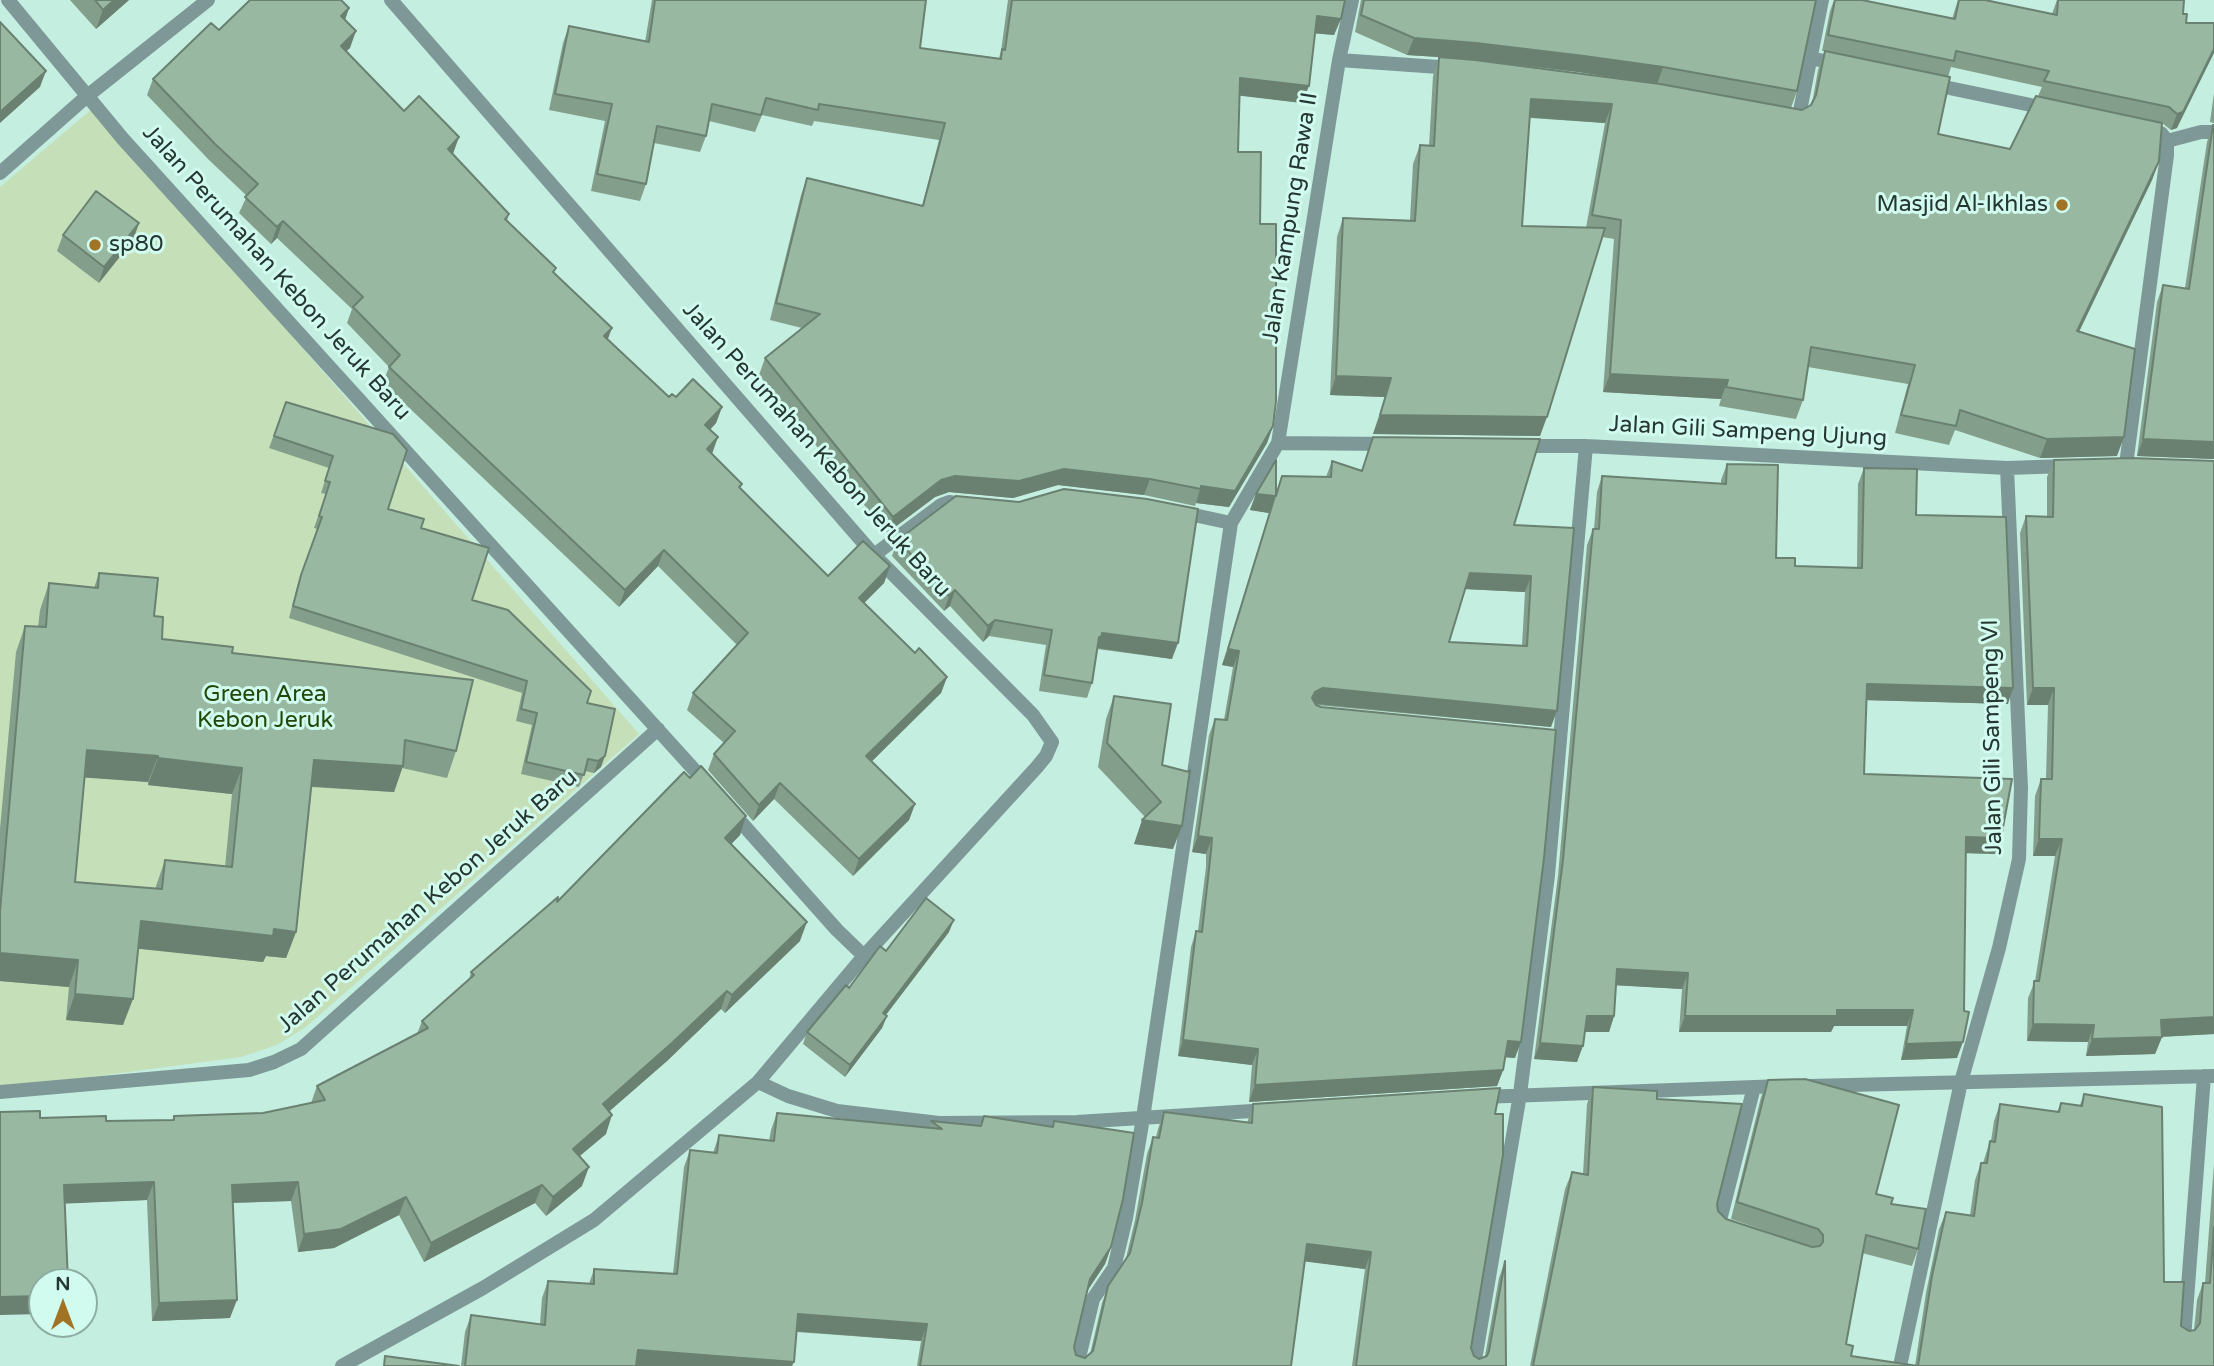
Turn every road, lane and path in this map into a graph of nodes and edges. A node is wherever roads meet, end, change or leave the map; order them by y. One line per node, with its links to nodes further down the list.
1 (8, 0): 11 (street, Jalan Perumahan Kebon Jeruk Baru)
2 (208, 0): 11 (street)
3 (391, 0): 28 (street, Jalan Perumahan Kebon Jeruk Baru)
4 (1352, 0): 7 (street, Jalan Kampung Rawa II)
5 (1822, 0): 6 (street)
6 (1810, 58): 8 (street); 13 (street)
7 (1339, 60): 9 (street); 18 (street, Jalan Kampung Rawa II)
8 (1851, 67)
9 (1469, 69)
10 (1918, 81): 12 (street)
11 (86, 97): 17 (street); 29 (street, Jalan Perumahan Kebon Jeruk Baru)
12 (2066, 113)
13 (1778, 116)
14 (2134, 127): 16 (street)
15 (2214, 132): 16 (street)
16 (2167, 141): 22 (street)
17 (0, 173)
18 (1278, 443): 19 (street); 27 (street)
19 (1404, 444)
20 (1502, 446): 21 (street, Jalan Gili Sampeng Ujung)
21 (1586, 446): 24 (street, Jalan Gili Sampeng Ujung); 36 (street)
22 (2126, 465)
23 (2087, 466): 24 (street, Jalan Gili Sampeng Ujung)
24 (2007, 468): 33 (street, Jalan Gili Sampeng VI)
25 (973, 504): 28 (street)
26 (1168, 510): 27 (street)
27 (1230, 523): 39 (street)
28 (874, 555): 30 (street, Jalan Perumahan Kebon Jeruk Baru)
29 (658, 729): 30 (street, Jalan Perumahan Kebon Jeruk Baru); 35 (street, Jalan Perumahan Kebon Jeruk Baru)
30 (864, 956): 32 (street, Jalan Perumahan Kebon Jeruk Baru)
31 (2209, 1076): 33 (street); 41 (street)
32 (758, 1082): 39 (street); 42 (street, Jalan Perumahan Kebon Jeruk Baru)
33 (1961, 1082): 34 (street); 45 (street, Jalan Gili Sampeng VI)
34 (1754, 1087): 36 (street); 40 (street)
35 (0, 1092)
36 (1520, 1094): 37 (street); 44 (street)
37 (1464, 1098)
38 (1283, 1109): 39 (street)
39 (1143, 1118): 43 (street)
40 (1735, 1231)
41 (2184, 1339)
42 (342, 1366)
43 (1077, 1366)
44 (1474, 1366)
45 (1900, 1366)

